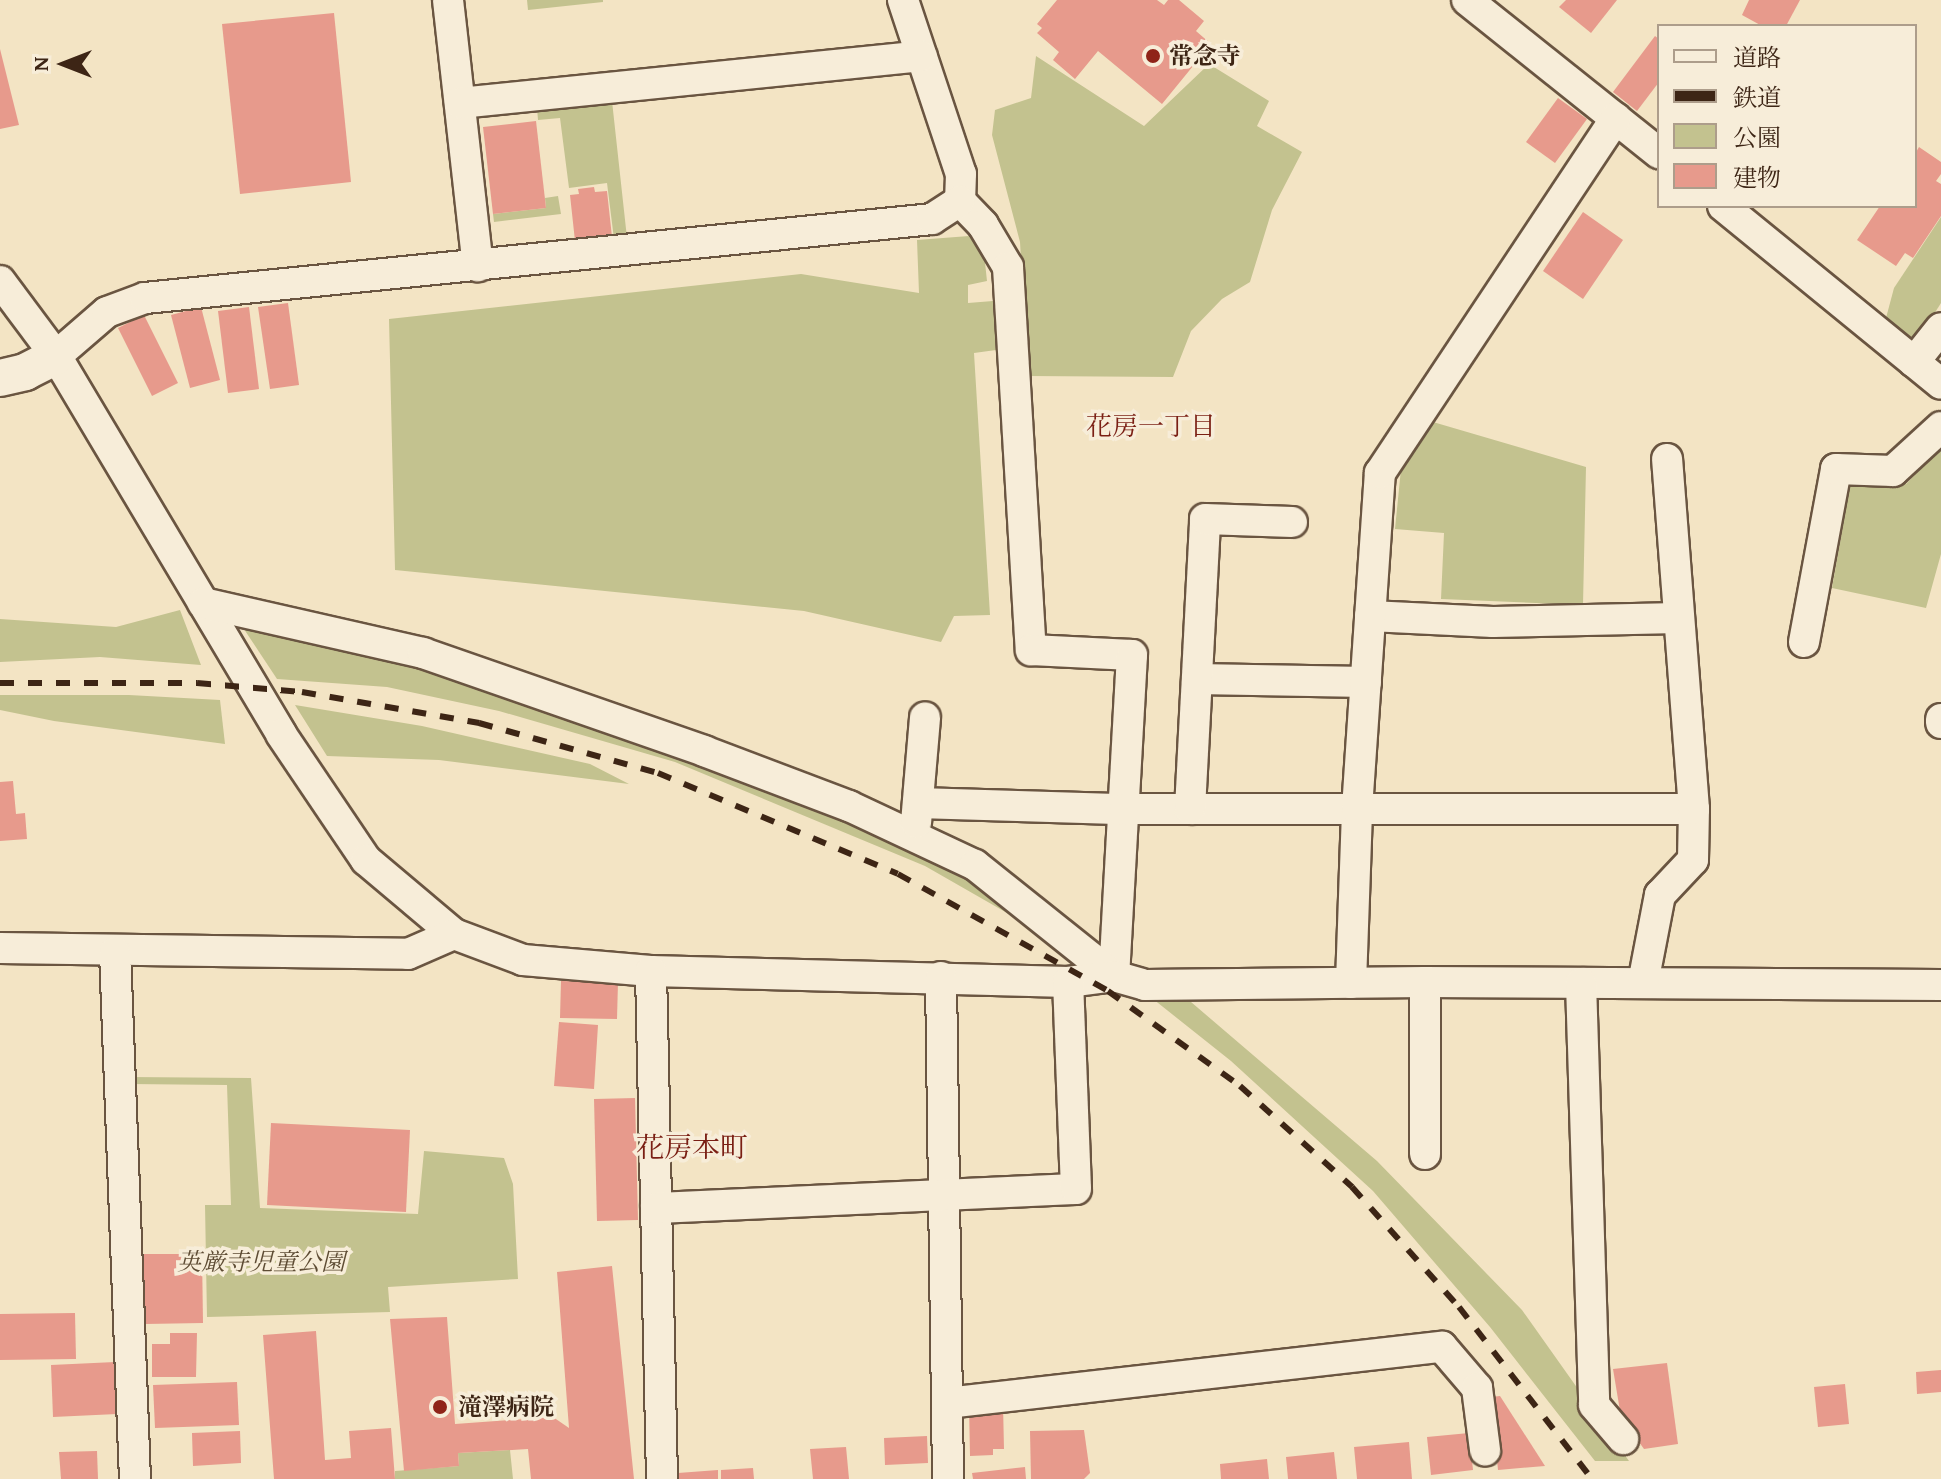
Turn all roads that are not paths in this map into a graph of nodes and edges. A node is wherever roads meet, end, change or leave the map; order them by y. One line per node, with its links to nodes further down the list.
1 (448, 0): 5 (street)
2 (903, 0): 4 (street)
3 (1467, 0): 6 (street)
4 (922, 56): 5 (street); 8 (street)
5 (460, 103): 10 (street)
6 (1616, 118): 7 (street); 21 (street)
7 (1657, 151)
8 (960, 201): 10 (street); 28 (street)
9 (1725, 208): 14 (street)
10 (478, 266): 13 (street)
11 (0, 281): 13 (street)
12 (1941, 328): 14 (street)
13 (56, 356): 15 (street); 20 (street)
14 (1914, 362): 16 (street)
15 (0, 378)
16 (1941, 384)
17 (1941, 427): 23 (street)
18 (1667, 459): 22 (street)
19 (1292, 522): 24 (street)
20 (203, 603): 32 (street); 33 (street)
21 (1370, 616): 22 (street); 25 (street)
22 (1679, 618): 31 (street)
23 (1804, 642)
24 (1197, 679): 25 (street); 29 (street)
25 (1366, 682): 30 (street)
26 (925, 717): 27 (street)
27 (918, 803): 28 (street); 32 (street)
28 (1125, 809): 29 (street); 37 (street)
29 (1190, 809): 30 (street)
30 (1357, 809): 31 (street); 41 (street)
31 (1694, 809): 43 (street)
32 (915, 837): 37 (street)
33 (454, 934): 35 (street); 36 (street)
34 (0, 948): 35 (street)
35 (115, 952): 51 (street)
36 (651, 971): 38 (street); 47 (street)
37 (1114, 976): 39 (street); 41 (street)
38 (941, 977): 39 (street); 46 (street)
39 (1068, 982): 46 (street)
40 (1425, 982): 41 (street); 42 (street); 45 (street)
41 (1351, 983)
42 (1581, 983): 43 (street); 49 (street)
43 (1643, 983): 44 (street)
44 (1941, 985)
45 (1425, 1154)
46 (942, 1194): 47 (street); 48 (street)
47 (656, 1208): 52 (street)
48 (947, 1403): 50 (street); 53 (street)
49 (1623, 1439)
50 (1485, 1450)
51 (135, 1479)
52 (662, 1479)
53 (948, 1479)

